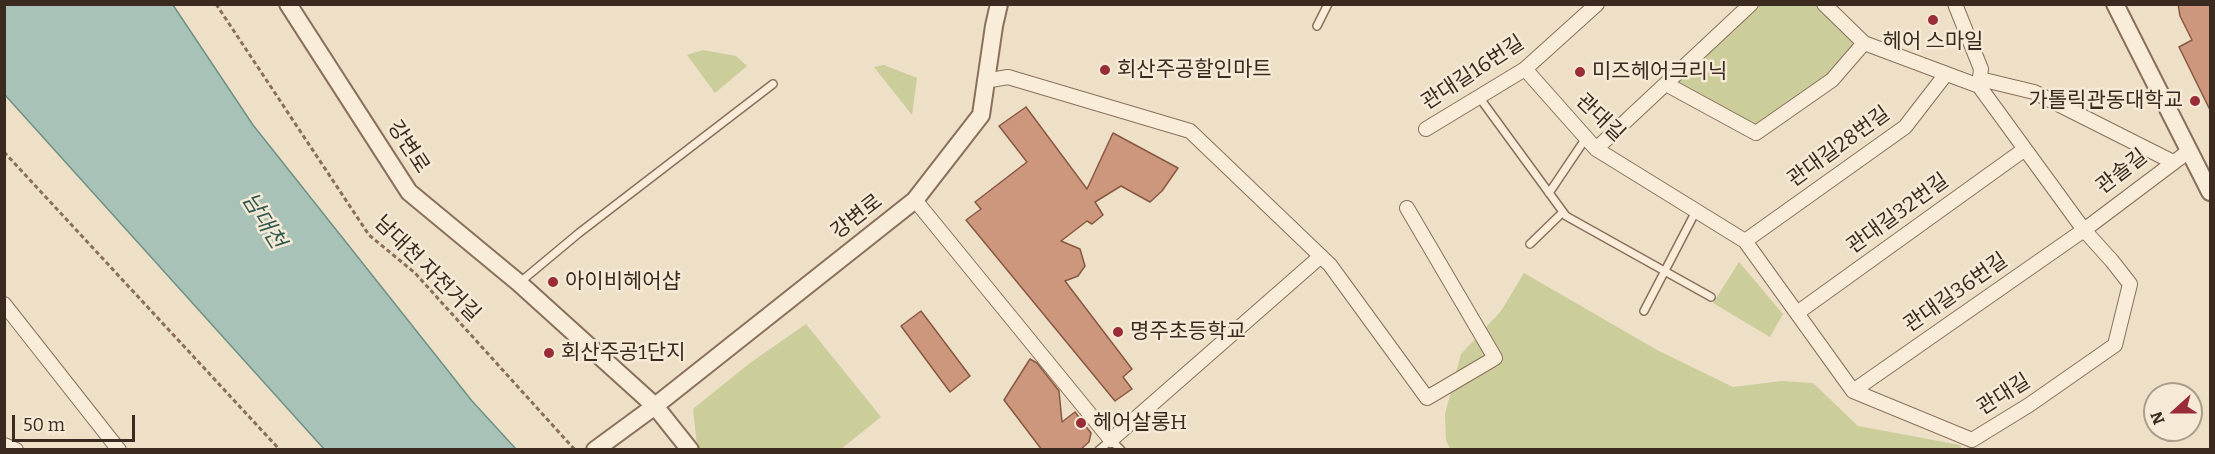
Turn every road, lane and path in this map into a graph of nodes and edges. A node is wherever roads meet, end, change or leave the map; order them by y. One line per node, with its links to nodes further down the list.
1 (216, 4): 49 (path, 남대천 자전거길)
2 (288, 4): 37 (street, 강변로)
3 (999, 4): 14 (street, 강변로)
4 (1328, 4): 10 (lane)
5 (1597, 4): 12 (street, 관대길16번길)
6 (1751, 4): 17 (street)
7 (1824, 4): 11 (street)
8 (1955, 4): 15 (street)
9 (2115, 4): 23 (street)
10 (1317, 26)
11 (1864, 43): 13 (street); 17 (street)
12 (1525, 69): 18 (street, 관대길16번길); 20 (street, 관대길)
13 (1946, 74): 15 (street); 33 (street, 관대길28번길)
14 (986, 81): 28 (street, 강변로); 35 (street)
15 (1979, 83): 22 (street, 관대길); 25 (street)
16 (773, 84): 37 (lane)
17 (1666, 84): 21 (street)
18 (1479, 97): 19 (street, 관대길16번길); 27 (lane)
19 (1426, 129)
20 (1586, 138): 21 (street, 관대길); 27 (lane)
21 (1596, 149): 30 (street, 관대길)
22 (2025, 149): 32 (street, 관대길); 41 (street, 관대길32번길)
23 (2189, 151): 25 (street, 관솔길); 26 (street)
24 (4, 152): 48 (path)
25 (2173, 162): 32 (street, 관솔길)
26 (2211, 192)
27 (1549, 193): 31 (lane)
28 (915, 200): 43 (street, 강변로); 45 (street)
29 (1407, 208): 35 (street)
30 (1696, 211): 33 (street, 관대길); 36 (lane)
31 (1563, 212): 34 (lane); 36 (lane)
32 (2084, 230): 42 (street, 관대길36번길); 42 (street, 관대길)
33 (1745, 241): 41 (street, 관대길)
34 (1530, 244)
35 (1321, 256): 45 (street)
36 (1666, 272): 38 (lane); 40 (lane)
37 (519, 283): 43 (street, 강변로)
38 (1711, 297)
39 (4, 304): 47 (street)
40 (1644, 311)
41 (1797, 313): 42 (street, 관대길)
42 (1852, 391)
43 (655, 406): 50 (street, 강변로); 51 (street, 강변로)
44 (4, 445): 46 (street)
45 (1116, 445): 52 (lane)
46 (16, 450)
47 (119, 450)
48 (280, 450)
49 (575, 450)
50 (595, 450)
51 (690, 450)
52 (1099, 450)

